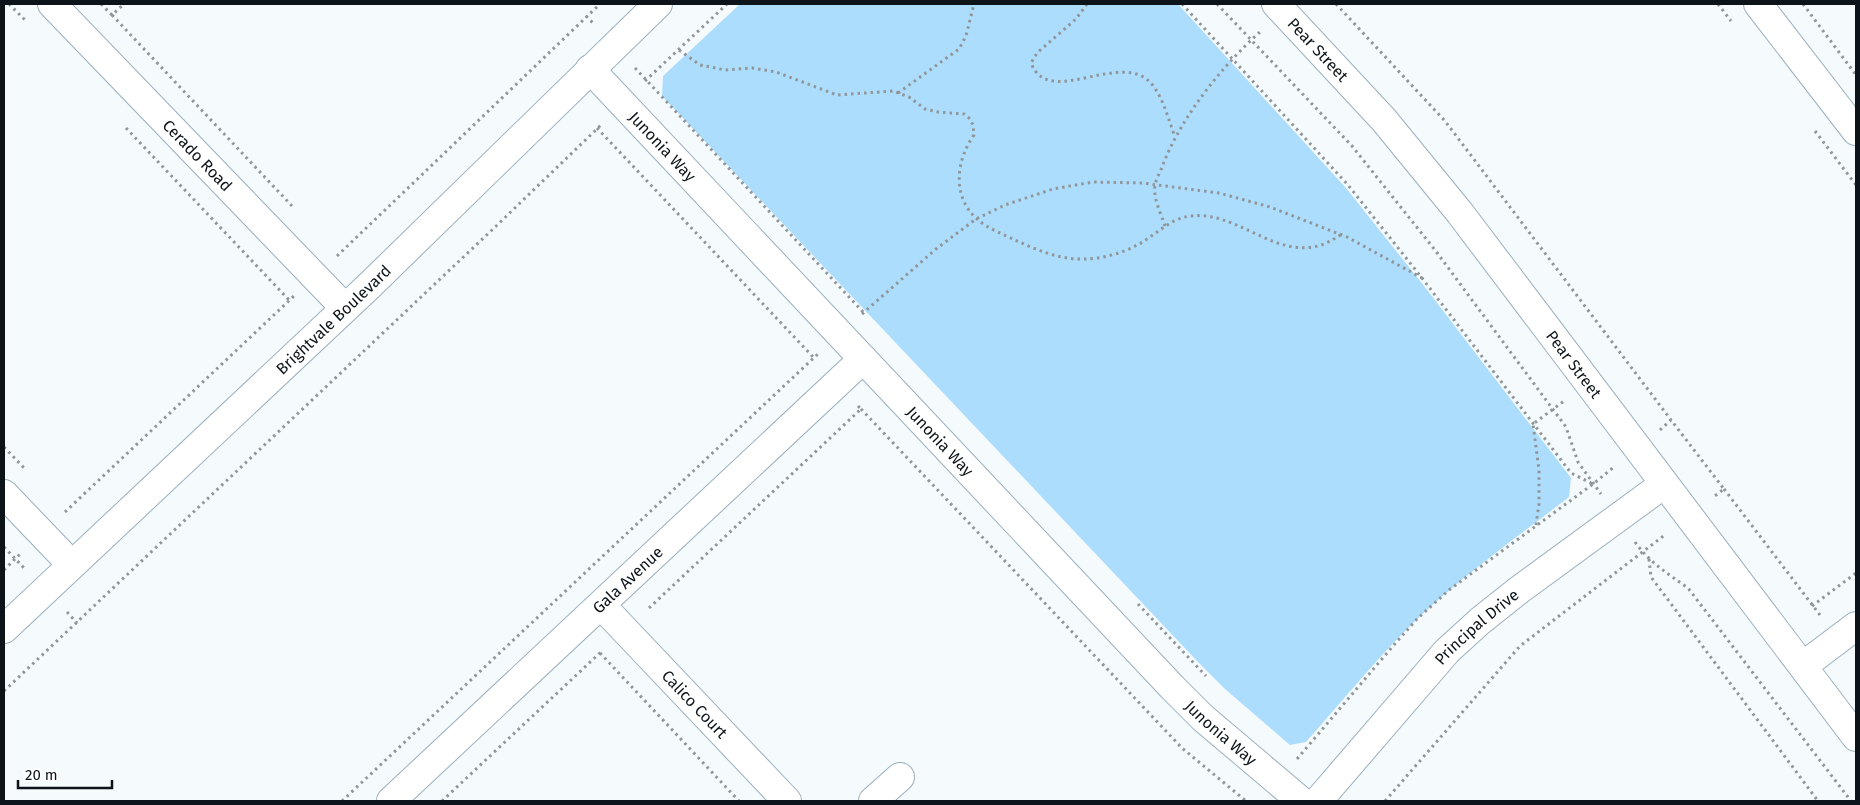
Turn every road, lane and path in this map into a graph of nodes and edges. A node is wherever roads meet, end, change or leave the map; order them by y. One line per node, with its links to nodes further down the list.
1 (9, 4): 17 (path)
2 (101, 4): 15 (path)
3 (124, 4): 15 (path)
4 (658, 4): 19 (street, Brightvale Boulevard)
5 (727, 4): 20 (path)
6 (974, 4): 25 (path)
7 (1087, 4): 30 (path)
8 (1182, 4): 21 (path)
9 (1217, 4): 18 (path)
10 (1336, 4): 44 (path)
11 (1758, 4): 29 (street)
12 (1803, 4): 23 (path)
13 (65, 8): 37 (street, Cerado Road)
14 (1280, 8): 18 (path); 40 (street, Pear Street)
15 (112, 15): 31 (path)
16 (586, 16): 19 (path)
17 (29, 26)
18 (1251, 40): 21 (path); 43 (path)
19 (614, 45): 22 (street, Brightvale Boulevard); 24 (path)
20 (679, 50): 24 (path); 25 (path)
21 (1232, 60): 30 (path); 45 (path)
22 (590, 69): 26 (street, Junonia Way); 35 (street, Brightvale Boulevard)
23 (1856, 75)
24 (646, 80): 26 (path); 38 (path)
25 (898, 93): 32 (path)
26 (621, 103): 28 (path); 39 (street, Junonia Way)
27 (125, 127): 36 (path)
28 (597, 128): 41 (path); 64 (path)
29 (1856, 131)
30 (1175, 137): 32 (path)
31 (297, 211)
32 (1165, 226): 33 (path)
33 (1342, 234)
34 (331, 248): 35 (path)
35 (369, 286): 37 (street, Brightvale Boulevard)
36 (290, 301)
37 (344, 307): 51 (street, Brightvale Boulevard)
38 (871, 320)
39 (864, 359): 41 (street, Gala Avenue); 76 (street, Junonia Way)
40 (1588, 382): 43 (path); 46 (street, Pear Street)
41 (839, 384): 42 (path); 55 (street, Gala Avenue)
42 (861, 409): 57 (path); 75 (path)
43 (1552, 409): 45 (path); 45 (path)
44 (1671, 420)
45 (1533, 424): 49 (path)
46 (1664, 484): 62 (street, Pear Street); 69 (street, Principal Drive)
47 (1724, 489): 56 (path)
48 (4, 494): 51 (street)
49 (1536, 525)
50 (15, 559): 52 (path)
51 (72, 565): 58 (street, Brightvale Boulevard)
52 (4, 570)
53 (1856, 573): 56 (path)
54 (1138, 603): 63 (path)
55 (602, 606): 59 (street, Calico Court); 70 (street, Gala Avenue)
56 (1812, 606): 60 (path)
57 (649, 608)
58 (4, 629)
59 (625, 629): 61 (path); 73 (street, Calico Court)
60 (1847, 633): 62 (street)
61 (600, 653): 71 (path); 72 (path)
62 (1803, 666): 65 (street, Pear Street)
63 (1209, 679)
64 (4, 692)
65 (1856, 736)
66 (1291, 752): 67 (path)
67 (1298, 758)
68 (900, 777): 74 (street)
69 (1328, 798)
70 (391, 801)
71 (442, 801)
72 (739, 801)
73 (787, 801)
74 (874, 801)
75 (1246, 801)
76 (1301, 801)
77 (1818, 801): 78 (path)
78 (1851, 801)

